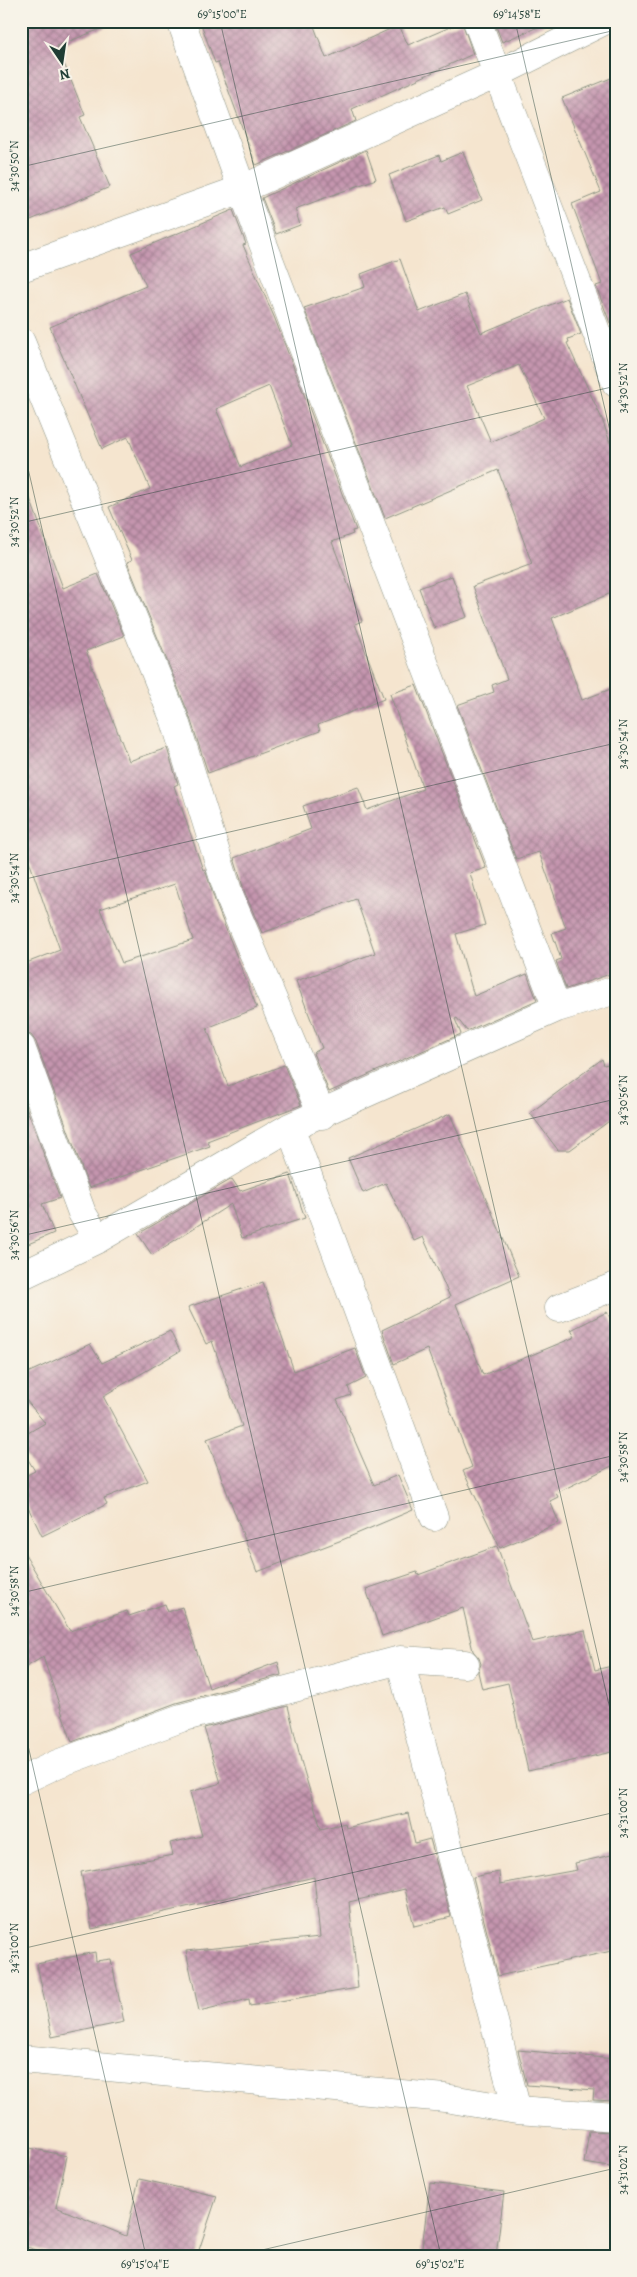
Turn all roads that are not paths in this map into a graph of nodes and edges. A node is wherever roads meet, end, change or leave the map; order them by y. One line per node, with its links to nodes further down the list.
1 (182, 21): 5 (street)
2 (477, 21): 4 (street)
3 (604, 21): 4 (street)
4 (497, 74): 5 (street); 8 (street)
5 (242, 189): 6 (street); 10 (street)
6 (21, 268)
7 (21, 342): 12 (street)
8 (616, 383)
9 (616, 990): 10 (street)
10 (557, 1008): 12 (street)
11 (21, 1048): 14 (street)
12 (322, 1114): 13 (street)
13 (290, 1127): 14 (street); 18 (street)
14 (98, 1239): 15 (street)
15 (21, 1276)
16 (616, 1286): 17 (street)
17 (559, 1308)
18 (434, 1517)
19 (400, 1660): 20 (street); 21 (street); 23 (street)
20 (465, 1664)
21 (21, 1781)
22 (21, 2059): 23 (street)
23 (517, 2110): 24 (street)
24 (616, 2117)

